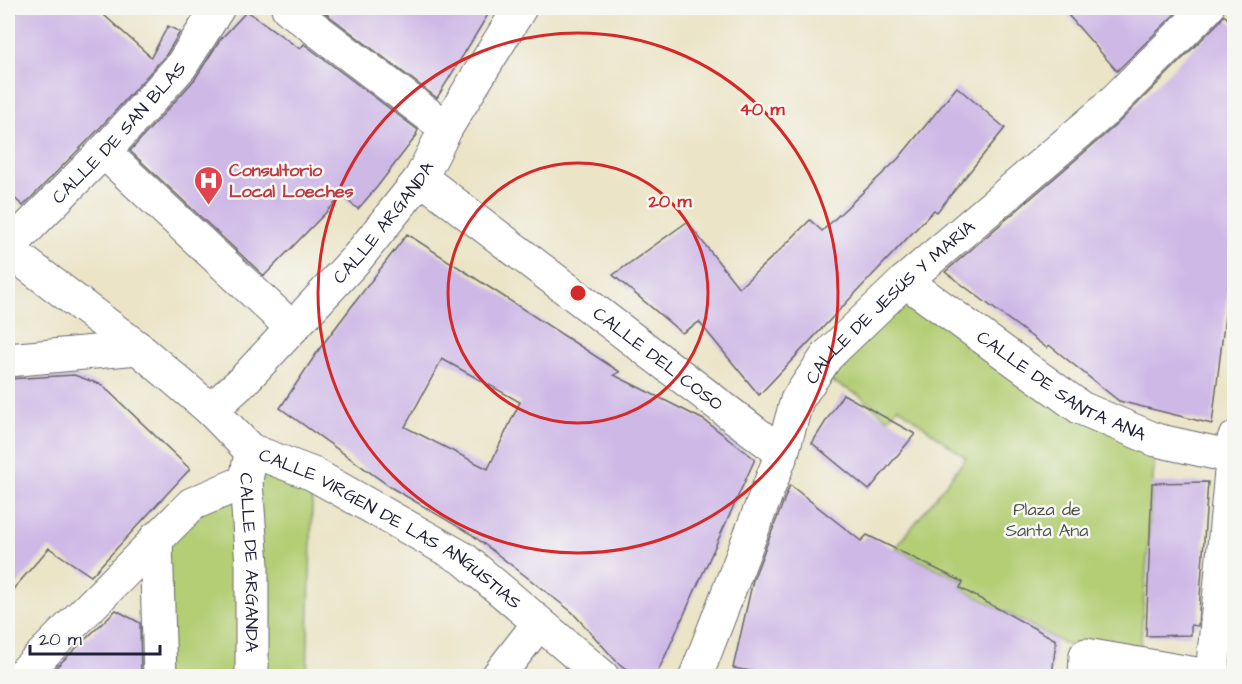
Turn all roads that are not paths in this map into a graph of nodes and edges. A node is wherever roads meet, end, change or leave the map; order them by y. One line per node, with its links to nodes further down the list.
1 (218, 8): 6 (street, CALLE DE SAN BLAS)
2 (520, 8): 5 (street, CALLE ARGANDA)
3 (1206, 8): 9 (street, CALLE DE JESÚS Y MARÍA)
4 (291, 9): 5 (street)
5 (446, 128): 7 (street, CALLE ARGANDA)
6 (104, 152): 8 (street, CALLE DE SAN BLAS); 10 (street)
7 (421, 178): 10 (street, CALLE ARGANDA); 15 (street, CALLE DEL COSO)
8 (8, 249): 11 (street, CALLE VIRGEN DE LAS ANGUSTIAS)
9 (905, 281): 14 (street, CALLE DE SANTA ANA); 15 (street, CALLE DE JESÚS Y MARÍA)
10 (292, 328): 13 (street, CALLE ARGANDA)
11 (138, 348): 12 (street); 13 (street, CALLE VIRGEN DE LAS ANGUSTIAS)
12 (8, 360)
13 (211, 410): 16 (street, CALLE VIRGEN DE LAS ANGUSTIAS)
14 (1234, 448): 26 (street)
15 (782, 453): 24 (street, CALLE DE JESÚS Y MARÍA)
16 (248, 466): 17 (street); 18 (street, CALLE VIRGEN DE LAS ANGUSTIAS); 21 (street, CALLE DE ARGANDA)
17 (156, 538): 19 (street); 20 (street)
18 (539, 623): 22 (street); 23 (street, CALLE VIRGEN DE LAS ANGUSTIAS)
19 (21, 676)
20 (160, 676)
21 (252, 676)
22 (498, 676)
23 (602, 676)
24 (696, 676)
25 (1085, 676): 26 (street)
26 (1210, 676)

